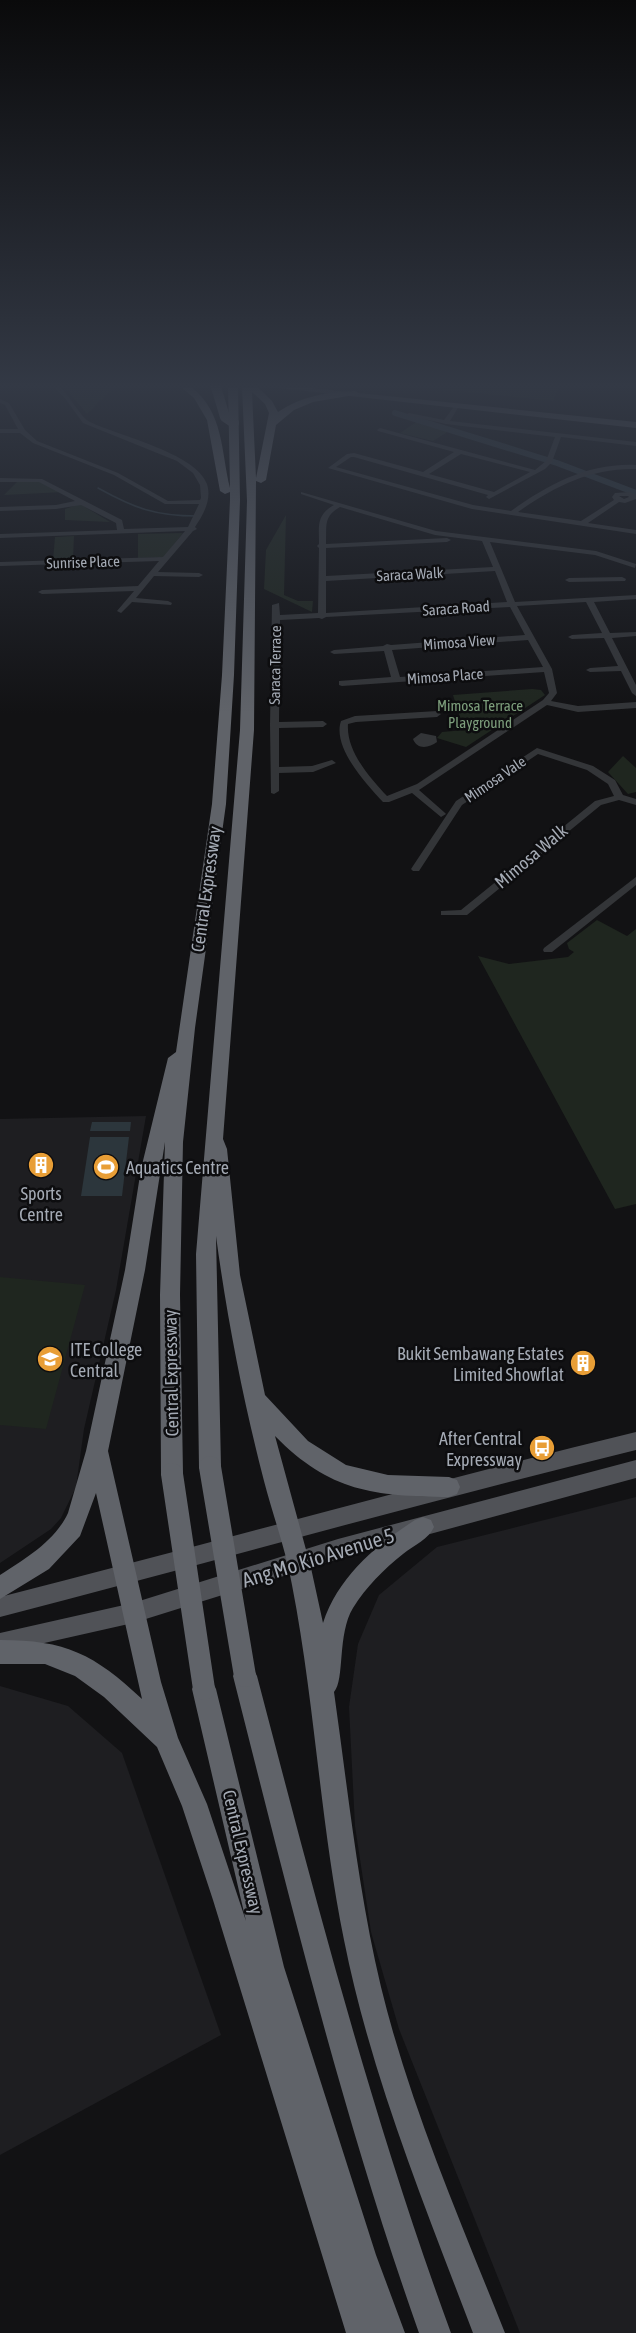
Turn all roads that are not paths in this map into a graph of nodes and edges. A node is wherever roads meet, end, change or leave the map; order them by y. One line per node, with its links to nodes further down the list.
1 (71, 496): 15 (street)
2 (154, 496): 16 (street)
3 (203, 496): 16 (street)
4 (231, 496): 12 (highway)
5 (235, 496): 12 (highway, Central Expressway)
6 (252, 496): 14 (highway, Central Expressway)
7 (257, 496): 14 (highway)
8 (311, 496): 17 (street)
9 (432, 496): 18 (street)
10 (491, 496): 18 (street)
11 (541, 496): 20 (street)
12 (235, 500): 80 (highway, Central Expressway)
13 (618, 500): 21 (street)
14 (252, 501): 81 (highway, Central Expressway)
15 (83, 502): 19 (street); 23 (street)
16 (204, 502): 22 (street)
17 (338, 505): 26 (street); 28 (street)
18 (472, 507): 20 (street)
19 (0, 509)
20 (512, 513): 21 (street)
21 (583, 523): 24 (street)
22 (193, 529): 23 (street); 29 (street)
23 (122, 531): 25 (street)
24 (636, 532)
25 (0, 536)
26 (434, 537): 27 (street); 28 (street)
27 (486, 541): 31 (street); 32 (street)
28 (321, 546): 35 (street)
29 (165, 559): 30 (street, Sunrise Place); 33 (street)
30 (0, 564)
31 (635, 566): 36 (street)
32 (497, 569): 35 (street, Saraca Walk); 45 (street)
33 (152, 574): 34 (street); 38 (street)
34 (199, 575)
35 (322, 579): 48 (street)
36 (622, 579): 37 (street); 40 (street)
37 (569, 580)
38 (140, 588): 39 (street); 42 (street)
39 (42, 592)
40 (625, 597): 41 (street, Saraca Road); 43 (street, Saraca Road)
41 (636, 597)
42 (130, 600): 44 (street); 47 (street)
43 (589, 600): 45 (street, Saraca Road); 51 (street)
44 (168, 603)
45 (513, 604): 48 (street, Saraca Road); 52 (street)
46 (276, 605): 49 (street, Saraca Terrace)
47 (121, 611)
48 (322, 613): 49 (street, Saraca Road)
49 (275, 618): 67 (street, Saraca Terrace)
50 (636, 634): 51 (street)
51 (607, 636): 53 (street); 56 (street)
52 (532, 637): 54 (street, Mimosa View); 57 (street)
53 (572, 637)
54 (387, 646): 55 (street, Mimosa View); 59 (street)
55 (334, 652)
56 (623, 668): 58 (street); 61 (street)
57 (548, 669): 59 (street, Mimosa Place); 62 (street)
58 (590, 670)
59 (396, 679): 60 (street, Mimosa Place)
60 (342, 683)
61 (636, 693)
62 (546, 702): 63 (street); 71 (street)
63 (636, 705)
64 (426, 714): 65 (street); 68 (street); 71 (street)
65 (437, 714)
66 (323, 724): 67 (street, Saraca Terrace)
67 (274, 725): 70 (street, Saraca Terrace)
68 (433, 738)
69 (332, 763): 70 (street)
70 (274, 770): 72 (street, Saraca Terrace)
71 (412, 789): 75 (street)
72 (274, 791)
73 (619, 798): 74 (street); 76 (street, Mimosa Vale); 78 (street, Mimosa Walk)
74 (636, 802)
75 (441, 814)
76 (416, 869)
77 (636, 880): 79 (street)
78 (445, 913)
79 (548, 950)
80 (187, 1028): 84 (highway); 99 (highway, Central Expressway, bridge)
81 (213, 1136): 82 (highway); 100 (highway, Central Expressway, bridge)
82 (256, 1396): 86 (highway); 88 (highway)
83 (636, 1441): 86 (main road, Ang Mo Kio Avenue 5)
84 (97, 1450): 90 (highway); 91 (highway)
85 (636, 1469): 87 (main road, Ang Mo Kio Avenue 5)
86 (449, 1487): 88 (main road, Ang Mo Kio Avenue 5)
87 (423, 1527): 89 (main road, Ang Mo Kio Avenue 5); 96 (highway)
88 (290, 1532): 89 (highway); 90 (main road, Ang Mo Kio Avenue 5)
89 (298, 1562): 93 (main road, Ang Mo Kio Avenue 5); 96 (highway)
90 (124, 1575): 92 (main road, Ang Mo Kio Avenue 5); 93 (highway)
91 (0, 1588)
92 (0, 1607)
93 (133, 1613): 94 (main road, Ang Mo Kio Avenue 5); 97 (highway)
94 (0, 1643)
95 (0, 1652): 97 (highway)
96 (325, 1715): 101 (highway)
97 (166, 1740): 98 (highway)
98 (362, 2333)
99 (389, 2333)
100 (435, 2333)
101 (489, 2333)

